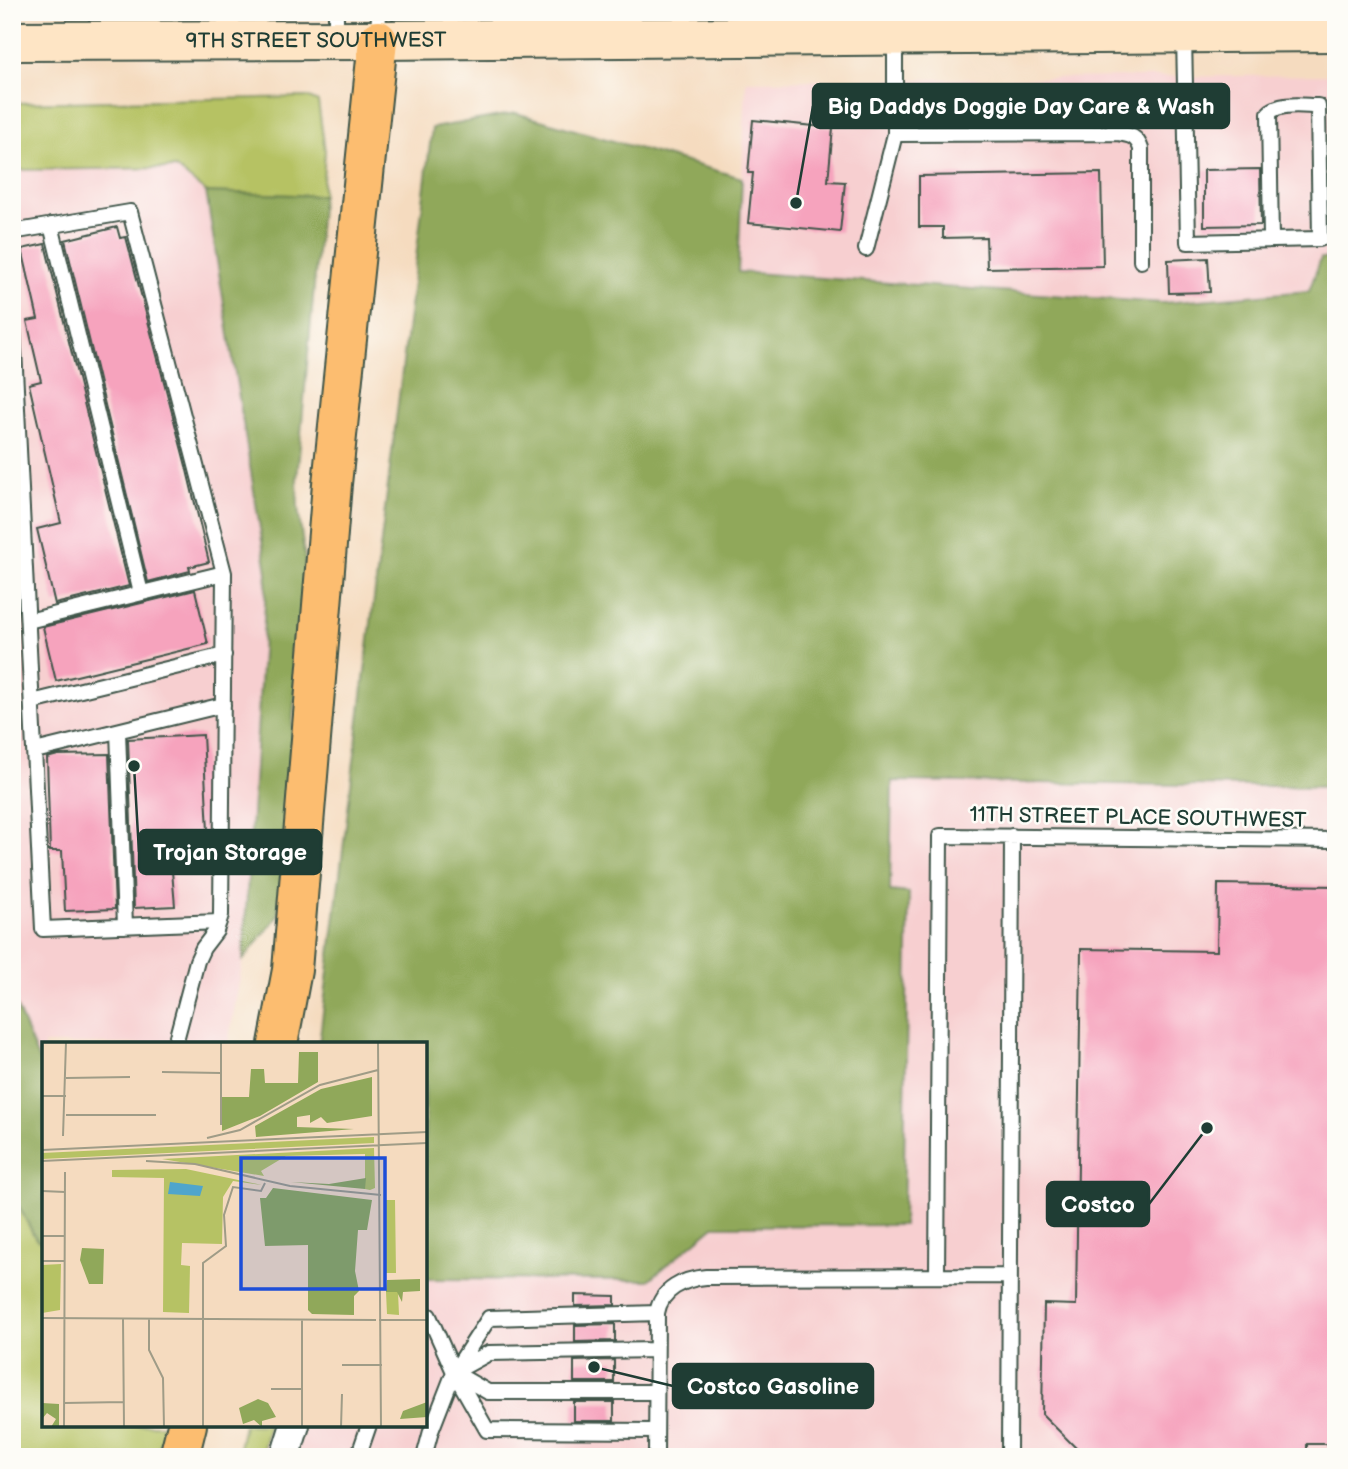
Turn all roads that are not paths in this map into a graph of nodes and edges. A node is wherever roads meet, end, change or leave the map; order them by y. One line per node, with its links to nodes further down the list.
1 (336, 26): 2 (main road, 9TH STREET SOUTHWEST); 6 (main road, 9TH STREET SOUTHWEST)
2 (378, 26): 5 (main road, 9TH STREET SOUTHWEST); 27 (highway)
3 (1336, 32): 4 (main road, 9TH STREET SOUTHWEST)
4 (1184, 34): 5 (main road, 9TH STREET SOUTHWEST); 10 (lane)
5 (895, 36): 7 (lane)
6 (12, 41)
7 (895, 134): 11 (lane); 12 (lane)
8 (51, 225): 9 (lane); 14 (lane); 15 (lane)
9 (12, 232)
10 (1271, 240): 10 (lane)
11 (866, 249)
12 (1141, 261)
13 (12, 309): 16 (lane)
14 (224, 573): 15 (lane); 17 (lane)
15 (141, 593): 16 (lane)
16 (28, 621): 18 (lane)
17 (224, 655): 18 (lane); 19 (lane)
18 (32, 702): 21 (lane)
19 (223, 705): 20 (lane); 24 (lane)
20 (118, 731): 21 (lane); 25 (lane)
21 (35, 751): 25 (lane)
22 (1012, 836): 23 (lane, 11TH STREET PLACE SOUTHWEST); 28 (lane, 11TH STREET PLACE SOUTHWEST); 29 (lane)
23 (1336, 840)
24 (219, 922): 25 (lane); 26 (lane)
25 (125, 926)
26 (176, 1042)
27 (278, 1042)
28 (937, 1275): 29 (lane); 30 (lane)
29 (1009, 1276): 44 (lane)
30 (657, 1313): 32 (lane); 33 (lane)
31 (427, 1316): 33 (lane)
32 (656, 1350): 33 (lane); 34 (lane)
33 (454, 1372): 34 (lane); 38 (lane); 42 (lane)
34 (656, 1392): 38 (lane)
35 (186, 1427): 39 (highway)
36 (294, 1427): 40 (street)
37 (368, 1427): 41 (lane)
38 (656, 1431): 43 (lane)
39 (179, 1457)
40 (285, 1457)
41 (358, 1457)
42 (424, 1457)
43 (656, 1457)
44 (1009, 1457)

